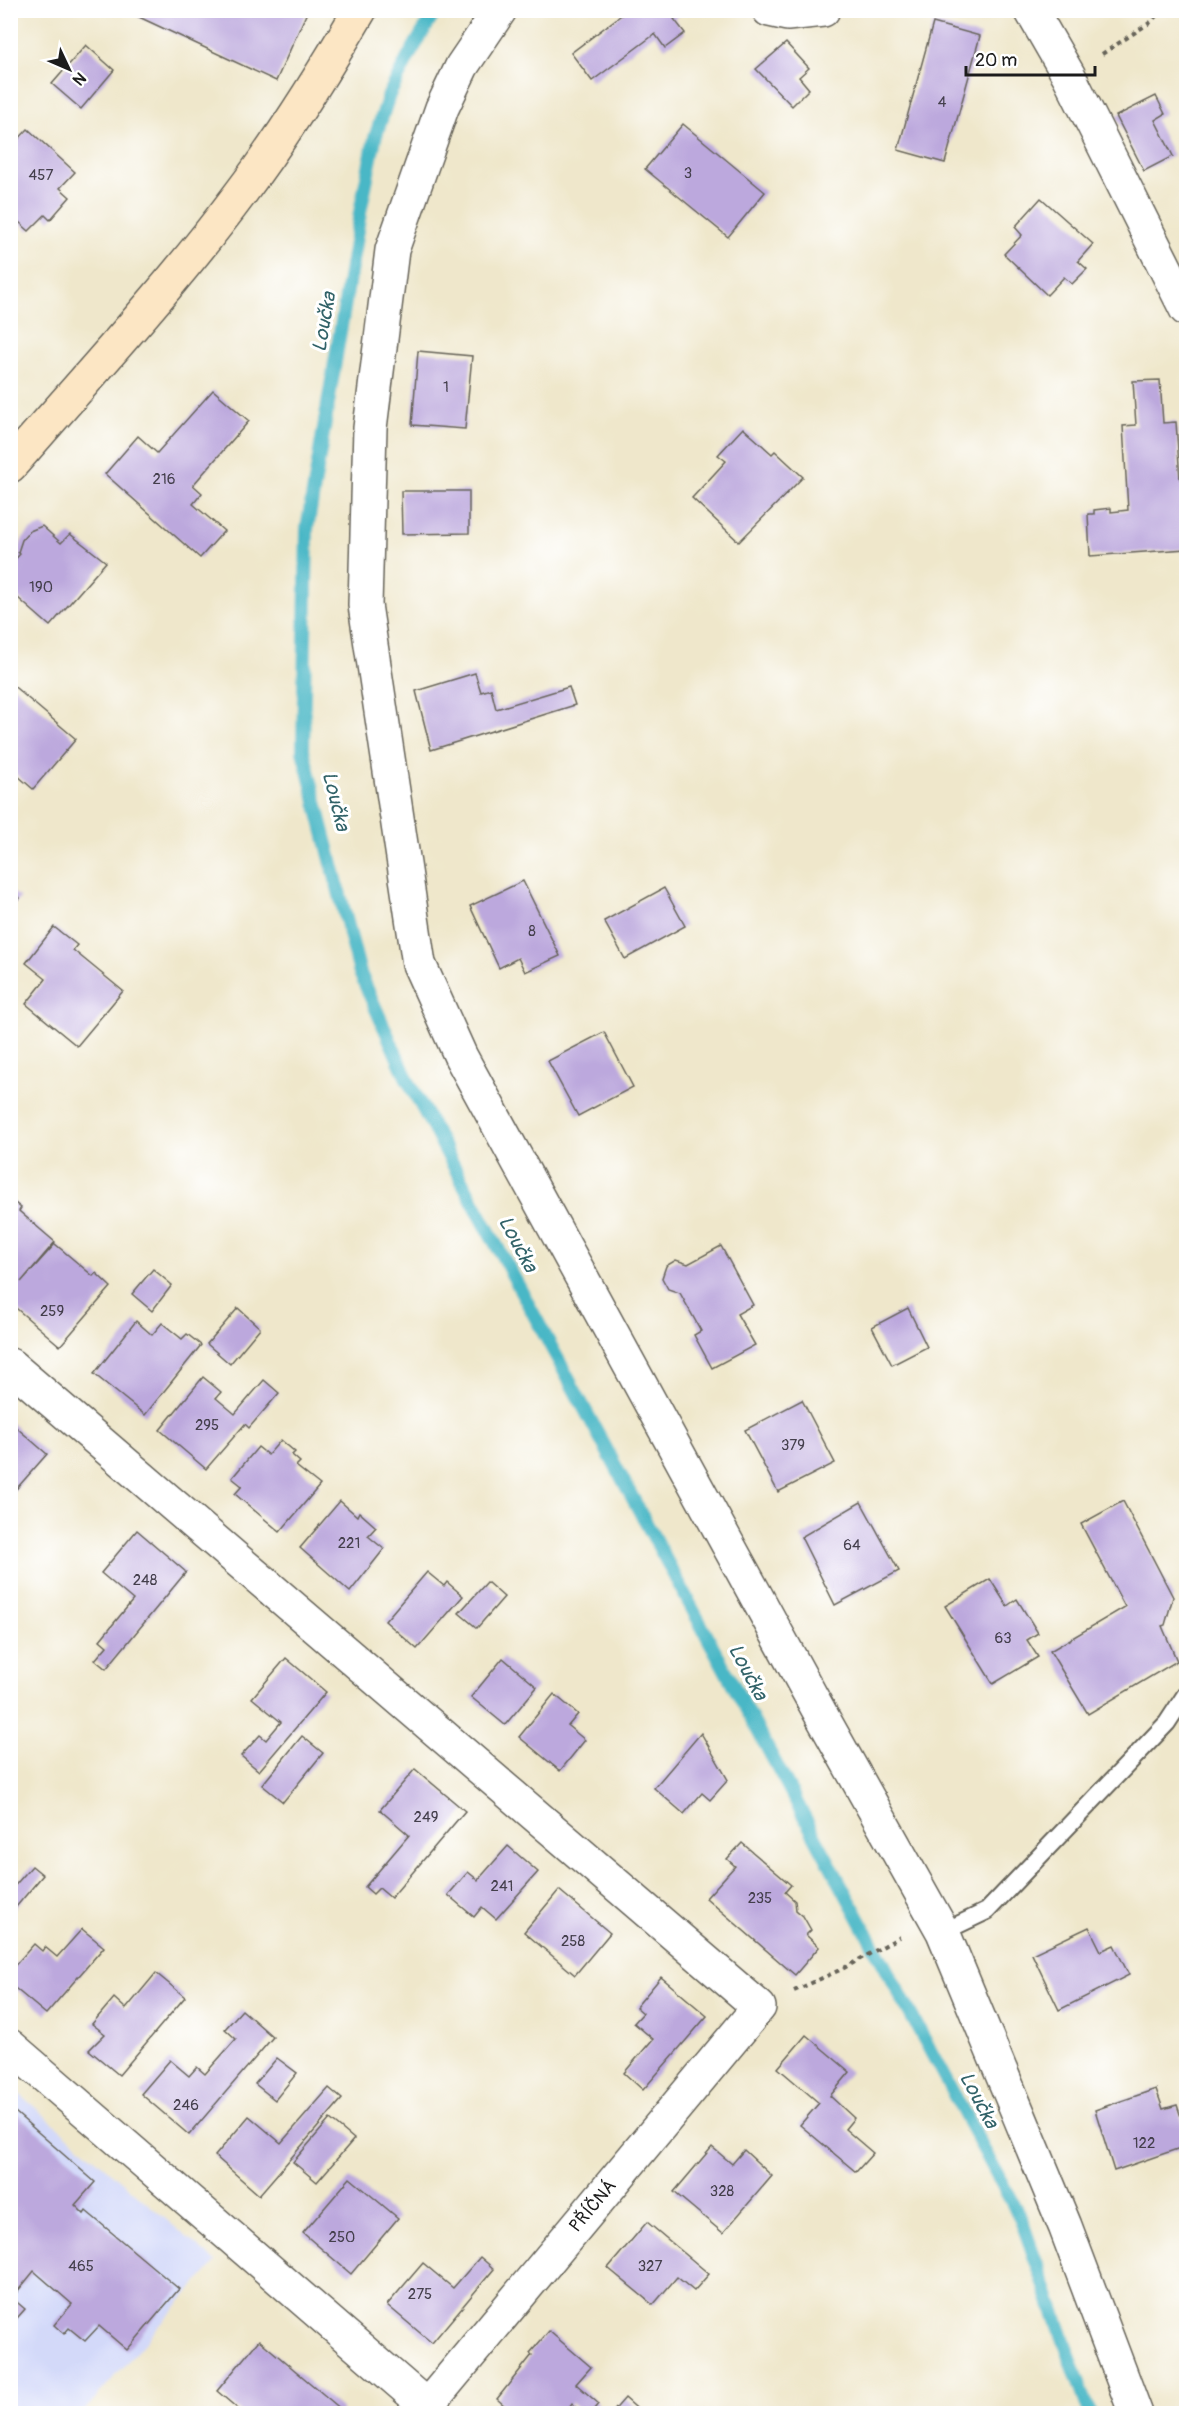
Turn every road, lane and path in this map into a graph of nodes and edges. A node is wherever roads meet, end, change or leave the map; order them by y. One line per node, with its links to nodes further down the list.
1 (360, 10): 9 (main road)
2 (500, 10): 12 (street)
3 (769, 10): 4 (street)
4 (823, 10)
5 (1031, 10): 7 (street)
6 (1161, 10): 7 (path)
7 (1069, 76): 8 (street)
8 (1186, 309)
9 (10, 466)
10 (10, 1365): 14 (street)
11 (1186, 1694): 12 (lane)
12 (943, 1932): 17 (street)
13 (902, 1936): 14 (path)
14 (759, 2007): 16 (street, PŘÍČNÁ)
15 (10, 2046): 16 (street)
16 (431, 2410)
17 (1136, 2414)

